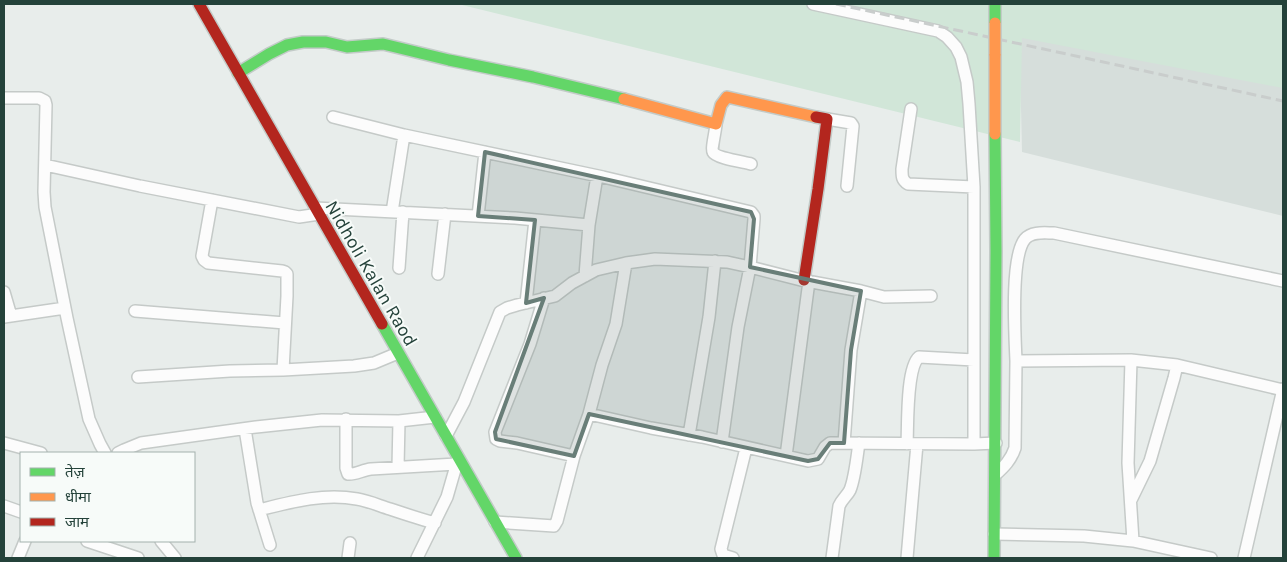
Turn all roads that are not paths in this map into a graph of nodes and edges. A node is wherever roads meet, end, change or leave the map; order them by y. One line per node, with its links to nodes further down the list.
1 (199, 4): 4 (street, Nidholi Kalan Raod)
2 (813, 4): 16 (street)
3 (995, 4): 59 (street, bridge)
4 (238, 73): 9 (street); 18 (street, Nidholi Kalan Raod)
5 (4, 98): 13 (street)
6 (911, 109): 16 (street)
7 (332, 117): 10 (street)
8 (827, 119): 9 (street); 15 (street); 30 (street)
9 (716, 124): 12 (street)
10 (404, 135): 11 (street); 19 (street)
11 (485, 152): 14 (street); 21 (street)
12 (752, 164)
13 (45, 165): 17 (street); 37 (street)
14 (597, 176): 23 (street); 26 (street)
15 (847, 186)
16 (974, 187): 42 (street)
17 (212, 200): 18 (street); 40 (street)
18 (317, 211): 19 (street); 41 (street, Nidholi Kalan Raod)
19 (397, 212): 20 (street); 27 (street)
20 (445, 214): 21 (street); 28 (street)
21 (478, 216): 22 (street)
22 (535, 220): 23 (street); 36 (street)
23 (589, 225): 29 (street)
24 (715, 262): 25 (street); 26 (street); 54 (street)
25 (626, 263): 29 (street); 49 (street)
26 (750, 267): 30 (street); 56 (street)
27 (399, 268)
28 (438, 274)
29 (585, 276): 35 (street)
30 (807, 281): 32 (street); 68 (street)
31 (1283, 281): 44 (street)
32 (861, 291): 34 (street); 57 (street)
33 (4, 292): 39 (street)
34 (932, 296)
35 (544, 298): 36 (street); 67 (street)
36 (526, 302): 55 (street)
37 (65, 308): 39 (street); 65 (street)
38 (135, 311): 40 (street)
39 (7, 317)
40 (285, 323): 46 (street)
41 (398, 352): 46 (street); 50 (street, Nidholi Kalan Raod)
42 (974, 360): 61 (street); 62 (street)
43 (1131, 360): 44 (street); 45 (street); 72 (street)
44 (1016, 361): 71 (street)
45 (1177, 365): 48 (street); 72 (street)
46 (283, 370): 47 (street)
47 (138, 377)
48 (1283, 389): 98 (street)
49 (589, 414): 54 (street); 67 (street)
50 (435, 417): 52 (street); 55 (street, Nidholi Kalan Raod)
51 (346, 419): 52 (street); 53 (street); 70 (street)
52 (399, 421): 70 (street)
53 (245, 429): 66 (street); 74 (street)
54 (689, 435): 56 (street)
55 (446, 436): 69 (street, Nidholi Kalan Raod)
56 (722, 442): 63 (street)
57 (844, 443): 58 (street); 68 (street)
58 (859, 443): 61 (street); 94 (street)
59 (996, 443): 62 (street); 71 (street)
60 (4, 444): 64 (street)
61 (912, 444): 62 (street); 95 (street)
62 (974, 444)
63 (746, 448): 68 (street); 93 (street)
64 (38, 452)
65 (104, 452)
66 (120, 452)
67 (574, 456): 76 (street)
68 (786, 456)
69 (457, 461): 70 (street); 76 (street, Nidholi Kalan Raod); 77 (street)
70 (398, 467)
71 (995, 475): 78 (street)
72 (1130, 500): 79 (street)
73 (4, 506): 75 (street)
74 (259, 510): 77 (street); 84 (street)
75 (20, 512)
76 (495, 522): 92 (street, Nidholi Kalan Raod)
77 (435, 523): 91 (street)
78 (994, 534): 79 (street); 96 (street)
79 (1133, 541): 97 (street)
80 (24, 542): 86 (street)
81 (89, 542): 85 (street)
82 (162, 542): 88 (street); 89 (street)
83 (350, 543): 90 (street)
84 (270, 545)
85 (108, 553): 87 (street)
86 (18, 558)
87 (138, 558)
88 (160, 558)
89 (176, 558)
90 (348, 558)
91 (417, 558)
92 (516, 558)
93 (733, 558)
94 (832, 558)
95 (907, 558)
96 (994, 558)
97 (1211, 558)
98 (1244, 558)

